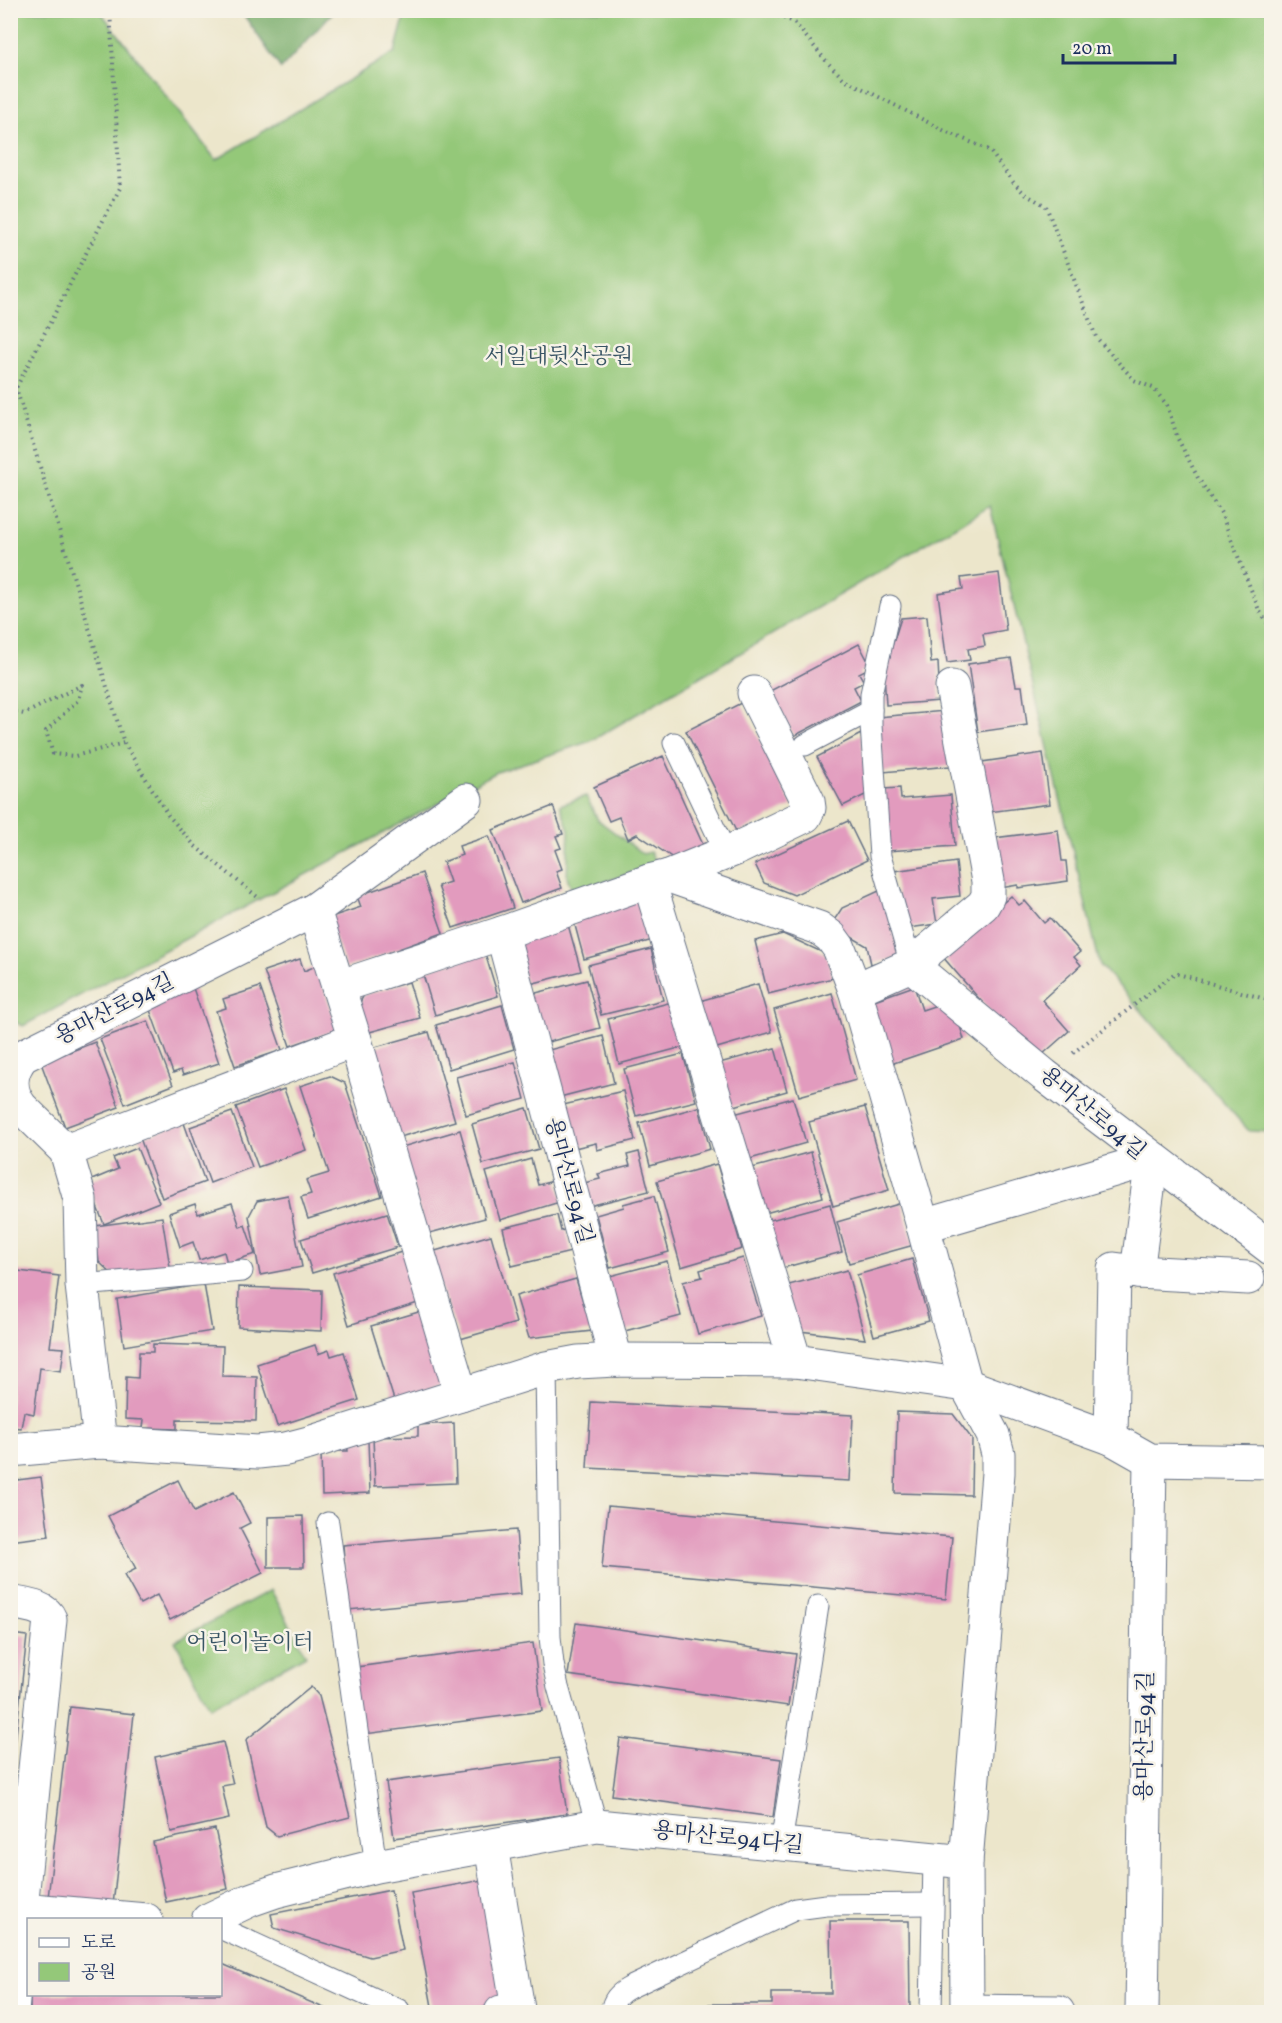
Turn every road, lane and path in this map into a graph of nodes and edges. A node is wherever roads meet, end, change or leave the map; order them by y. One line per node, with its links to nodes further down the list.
1 (110, 10): 4 (path)
2 (768, 10): 7 (path)
3 (10, 384): 4 (path)
4 (16, 388): 5 (path); 12 (path)
5 (10, 416)
6 (890, 606): 10 (lane)
7 (1272, 630)
8 (952, 687): 20 (street)
9 (754, 693): 16 (street)
10 (871, 710): 14 (lane); 20 (lane)
11 (10, 711): 12 (path)
12 (124, 743): 18 (path)
13 (674, 743): 16 (lane)
14 (805, 745)
15 (466, 800): 18 (street, 용마산로94길)
16 (726, 853): 17 (street)
17 (659, 878): 19 (street); 22 (street); 35 (street)
18 (314, 909): 21 (street); 26 (street, 용마산로94길)
19 (502, 933): 21 (street); 34 (street, 용마산로94길)
20 (911, 965): 22 (street); 25 (street, 용마산로94길)
21 (338, 987): 24 (street)
22 (855, 990): 28 (street)
23 (1272, 1001): 25 (path)
24 (355, 1040): 26 (street); 38 (street)
25 (1044, 1075): 27 (street, 용마산로94길)
26 (66, 1151): 33 (street, 용마산로94길)
27 (1152, 1159): 28 (street, 용마산로94길); 29 (street); 31 (street)
28 (923, 1226): 37 (street)
29 (1272, 1249)
30 (242, 1271): 33 (lane)
31 (1137, 1272): 32 (street); 39 (street)
32 (1248, 1278)
33 (82, 1285): 40 (street, 용마산로94길)
34 (616, 1360): 35 (street); 36 (street)
35 (795, 1361): 37 (street)
36 (546, 1368): 38 (street); 47 (lane)
37 (966, 1385): 39 (street); 50 (street)
38 (461, 1395): 40 (street)
39 (1111, 1438): 42 (street)
40 (100, 1442): 41 (street)
41 (10, 1450)
42 (1150, 1460): 43 (street); 64 (street, 용마산로94길)
43 (1272, 1462)
44 (328, 1522): 51 (lane)
45 (10, 1602): 53 (street)
46 (818, 1606): 48 (lane)
47 (597, 1826): 48 (street, 용마산로94다길); 49 (street, 용마산로94다길)
48 (781, 1844): 50 (street, 용마산로94다길)
49 (490, 1846): 51 (street, 용마산로94다길); 58 (street)
50 (950, 1860): 52 (lane); 59 (street)
51 (376, 1866): 55 (street, 용마산로94다길)
52 (933, 1904): 61 (lane); 62 (lane)
53 (21, 1910): 54 (street); 60 (street)
54 (121, 1918)
55 (212, 1918)
56 (222, 1929): 57 (lane)
57 (399, 2010)
58 (510, 2011)
59 (967, 2012): 63 (street)
60 (12, 2013)
61 (611, 2013)
62 (931, 2013)
63 (1058, 2013)
64 (1142, 2013)

